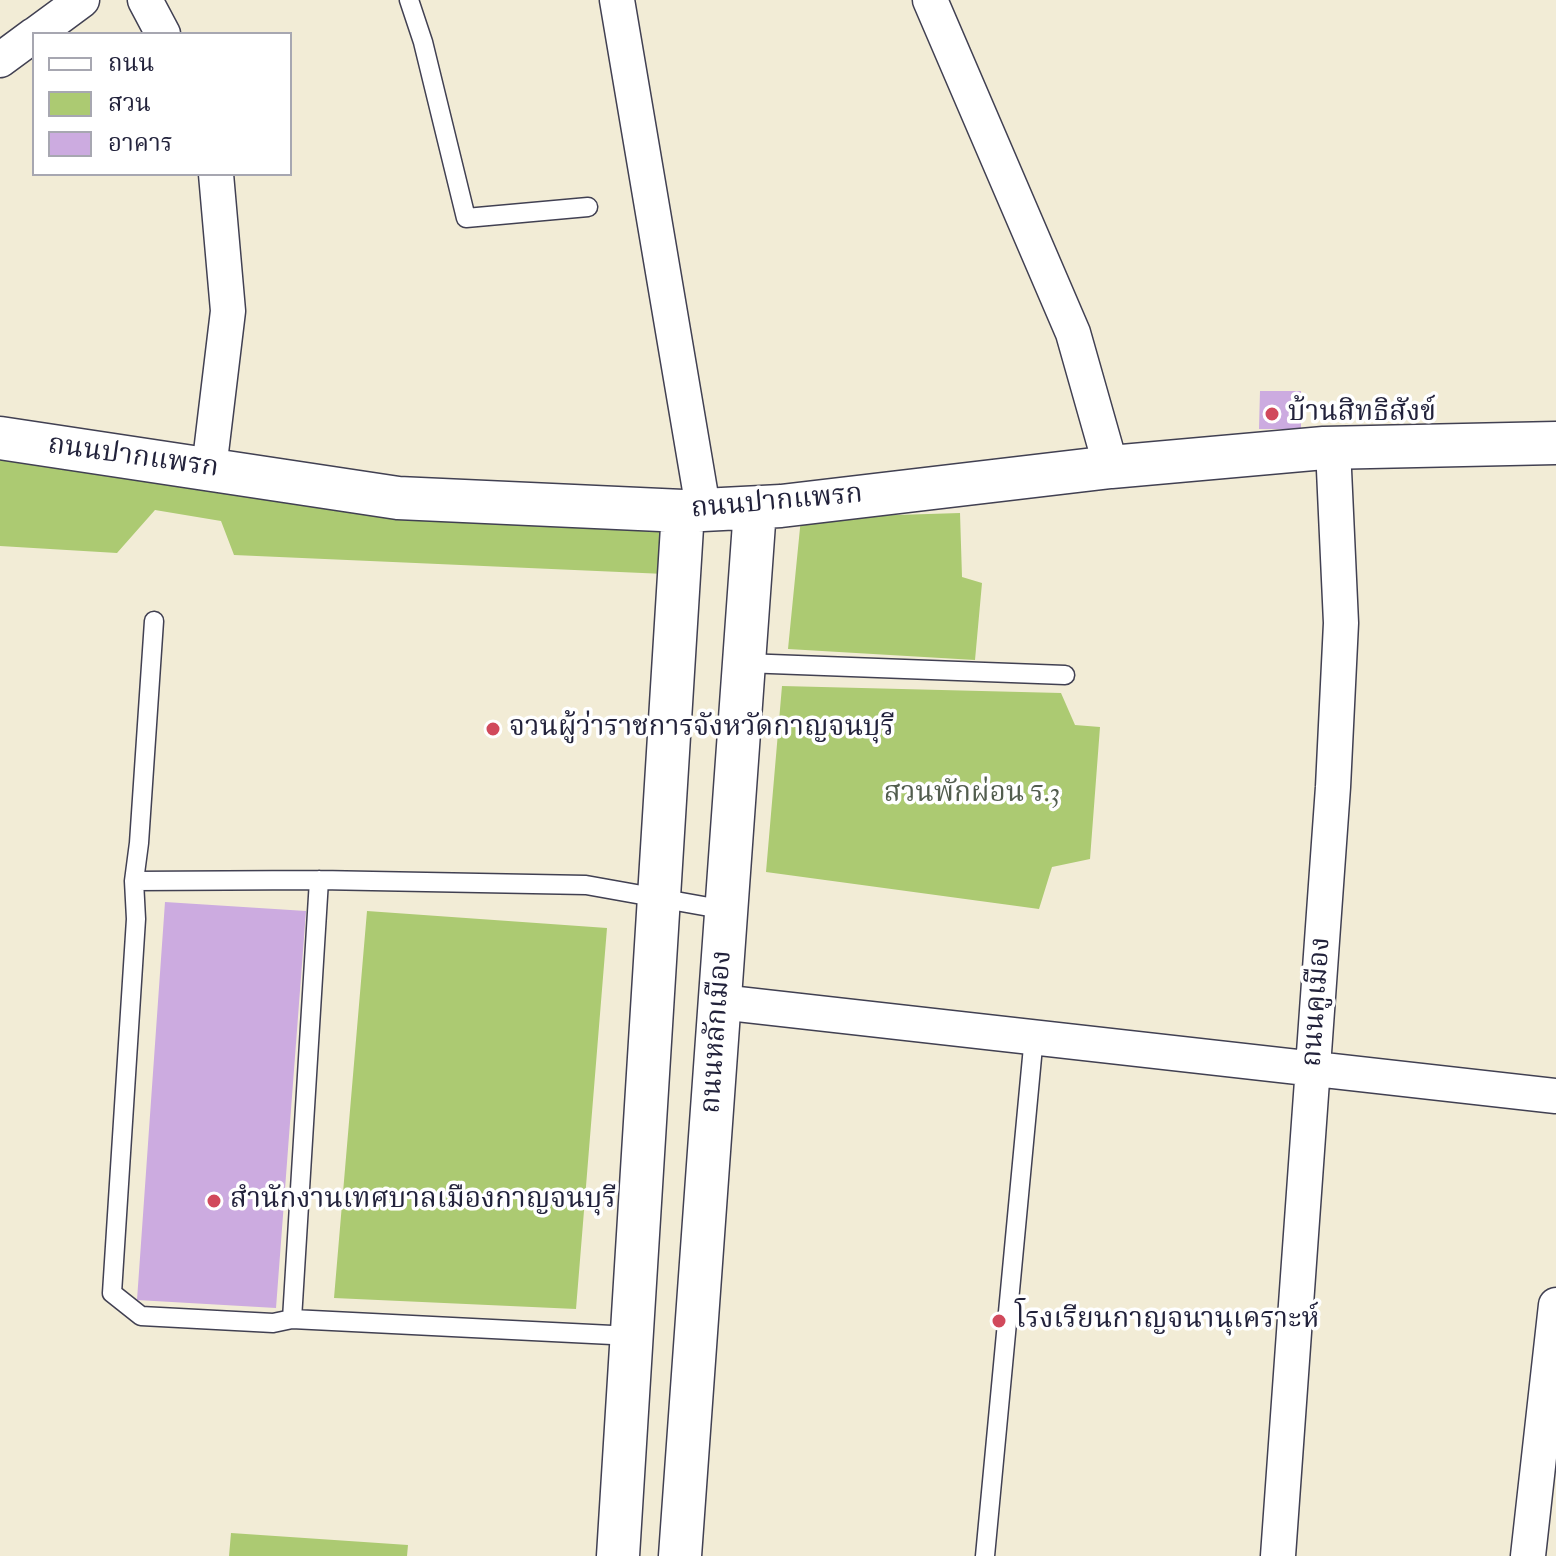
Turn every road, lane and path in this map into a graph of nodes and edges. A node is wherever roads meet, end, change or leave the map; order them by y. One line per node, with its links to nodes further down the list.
1 (82, 0): 6 (street)
2 (145, 0): 7 (street)
3 (409, 0): 11 (lane)
4 (617, 0): 18 (street)
5 (930, 0): 15 (street)
6 (39, 32)
7 (162, 32)
8 (32, 37): 9 (street)
9 (0, 60)
10 (216, 176): 16 (street)
11 (588, 207)
12 (0, 438): 16 (street, ถนนปากแพรก)
13 (1556, 443): 14 (street, ถนนปากแพรก)
14 (1333, 448): 15 (street, ถนนปากแพรก); 28 (street, ถนนคูเมือง)
15 (1111, 467): 17 (street, ถนนปากแพรก)
16 (209, 469): 18 (street, ถนนปากแพรก)
17 (755, 509): 18 (street, ถนนปากแพรก); 20 (street, ถนนหลักเมือง)
18 (693, 510): 24 (street)
19 (154, 621): 23 (lane)
20 (744, 663): 21 (lane); 25 (street, ถนนหลักเมือง)
21 (1065, 675)
22 (319, 880): 23 (lane); 24 (lane); 31 (lane)
23 (134, 881): 31 (lane)
24 (659, 900): 25 (lane); 32 (street)
25 (726, 910): 26 (street, ถนนหลักเมือง)
26 (720, 1002): 27 (street); 34 (street, ถนนหลักเมือง)
27 (1034, 1036): 28 (street); 35 (lane)
28 (1314, 1067): 29 (street); 36 (street, ถนนคูเมือง)
29 (1556, 1096)
30 (1556, 1305): 37 (street)
31 (292, 1319): 32 (lane)
32 (632, 1336): 33 (street)
33 (618, 1556)
34 (680, 1556)
35 (985, 1556)
36 (1278, 1556)
37 (1528, 1556)

